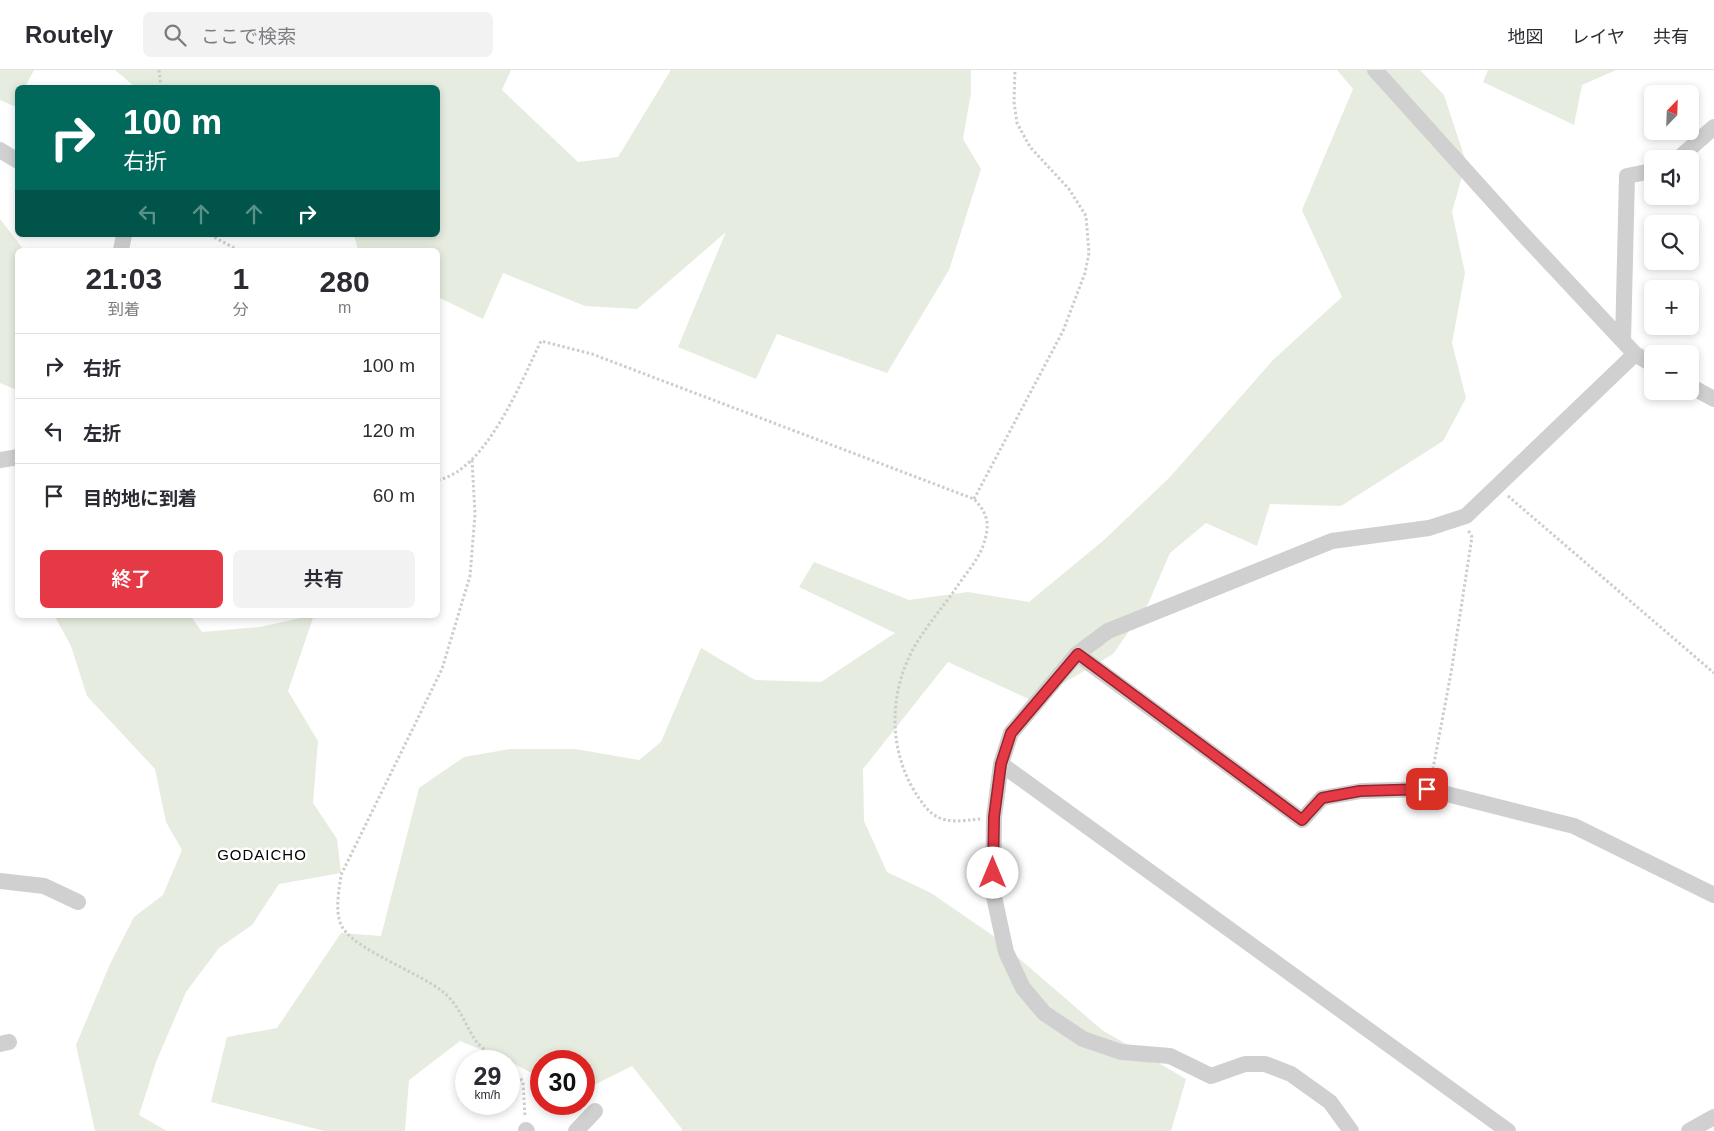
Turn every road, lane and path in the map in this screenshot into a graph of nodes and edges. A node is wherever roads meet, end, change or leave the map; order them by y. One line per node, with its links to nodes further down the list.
1 (159, 70): 4 (path)
2 (1015, 70): 22 (path)
3 (1375, 70): 12 (street)
4 (161, 85)
5 (1714, 127): 7 (street)
6 (0, 150): 8 (street)
7 (1688, 150)
8 (15, 159)
9 (1644, 173): 12 (street)
10 (214, 237): 11 (path)
11 (234, 248)
12 (1623, 340): 13 (street)
13 (1635, 354): 14 (street); 21 (street)
14 (1644, 359)
15 (1699, 391): 16 (street)
16 (1714, 399)
17 (15, 458): 18 (street)
18 (0, 460)
19 (472, 460): 20 (path); 22 (path); 32 (path)
20 (440, 479)
21 (1496, 486): 23 (street); 25 (path)
22 (974, 499): 28 (path)
23 (1462, 519): 24 (street); 27 (path)
24 (1078, 654): 26 (street); 27 (street)
25 (1714, 673)
26 (1001, 764): 28 (street); 39 (street)
27 (1427, 789): 30 (street)
28 (994, 817): 38 (street)
29 (0, 881): 31 (street)
30 (1714, 895)
31 (78, 902)
32 (487, 1050)
33 (520, 1078): 36 (path)
34 (591, 1115): 37 (street)
35 (1714, 1118): 40 (street)
36 (526, 1130)
37 (576, 1131)
38 (1351, 1131)
39 (1508, 1131)
40 (1689, 1131)

